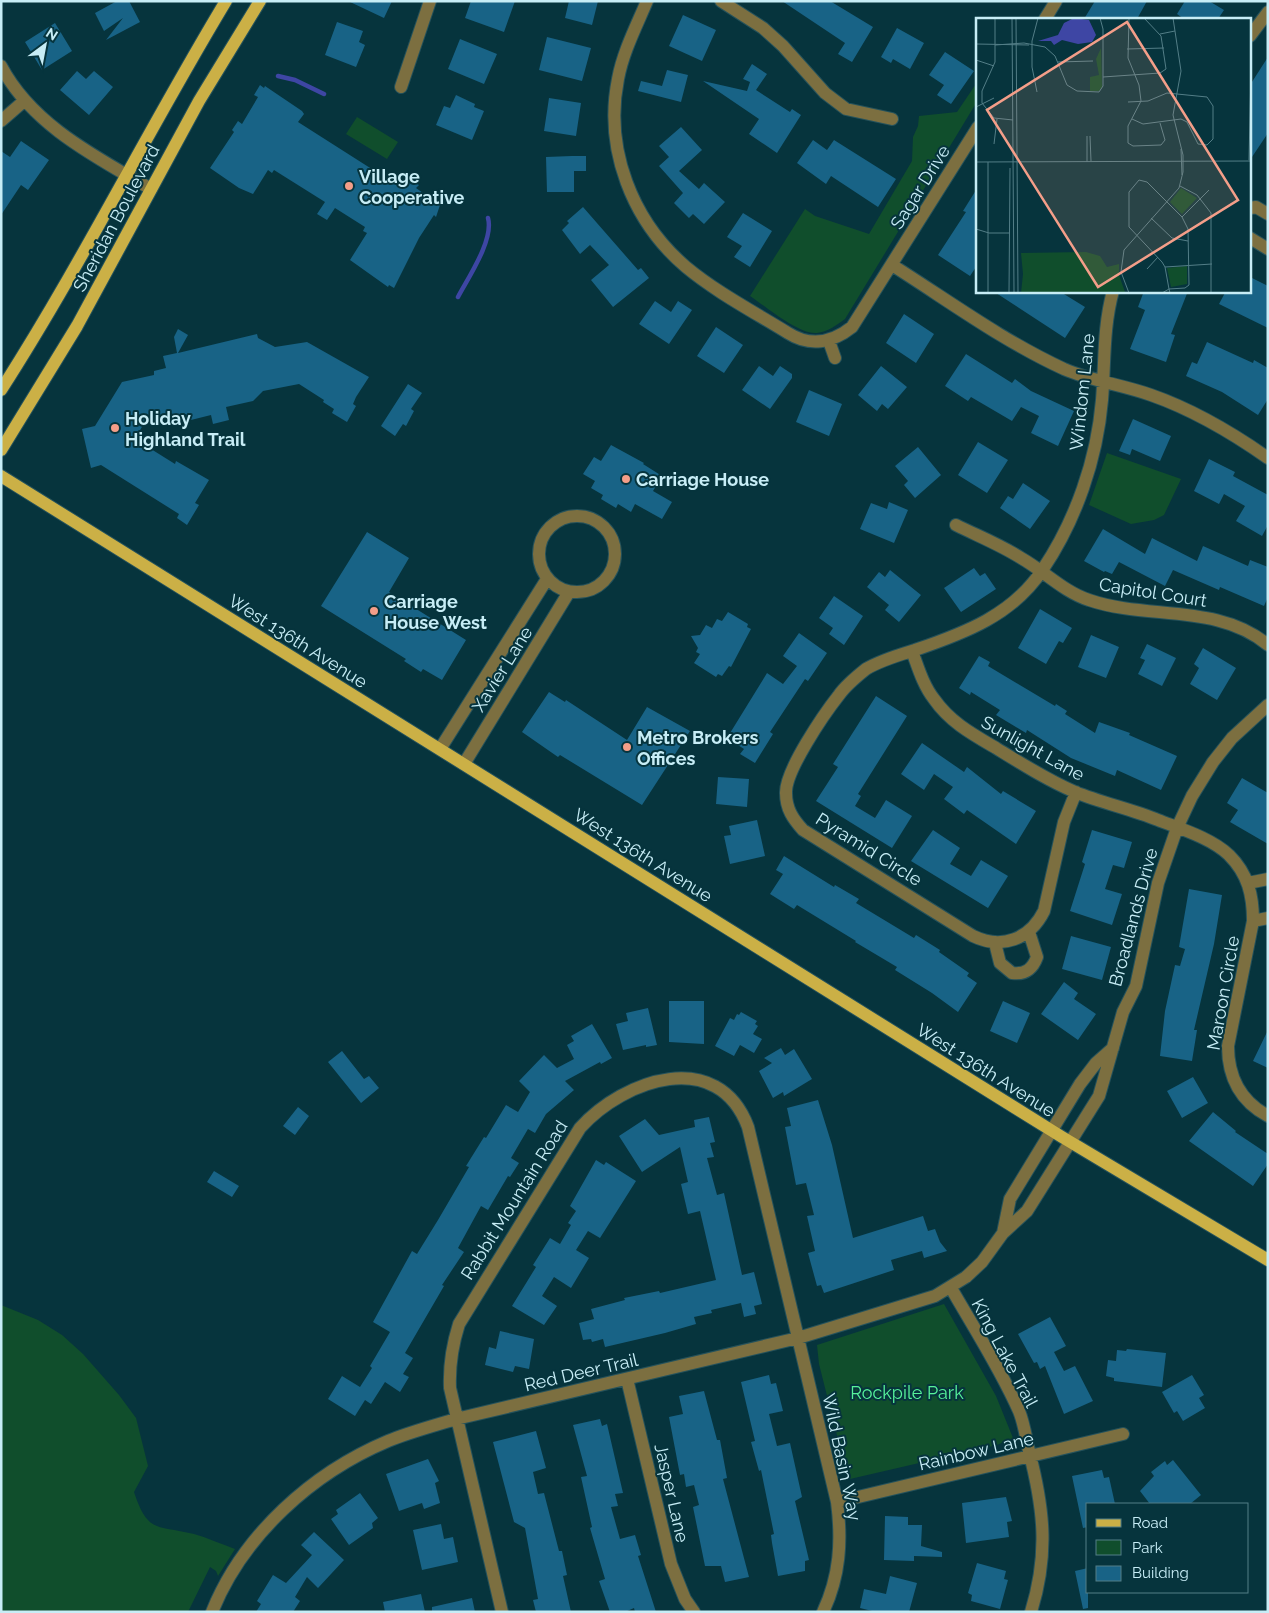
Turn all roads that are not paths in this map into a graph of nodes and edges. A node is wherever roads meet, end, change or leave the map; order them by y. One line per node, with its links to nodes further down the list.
1 (226, 1): 16 (main road, Sheridan Boulevard)
2 (260, 1): 17 (main road, Sheridan Boulevard)
3 (430, 1): 11 (street)
4 (647, 1): 24 (street)
5 (722, 1): 13 (street)
6 (1056, 1): 8 (street)
7 (1268, 12): 9 (street)
8 (1046, 18)
9 (1252, 33)
10 (1, 66): 12 (street)
11 (401, 87)
12 (24, 101): 14 (street); 16 (street)
13 (892, 119)
14 (1, 120)
15 (976, 130): 22 (street, Sagar Drive)
16 (125, 174): 17 (street); 27 (main road, Sheridan Boulevard)
17 (151, 189): 28 (main road, Sheridan Boulevard)
18 (1252, 208): 19 (street)
19 (1268, 214)
20 (1252, 239): 21 (street)
21 (1268, 247)
22 (892, 265): 24 (street, Sagar Drive); 26 (street)
23 (1113, 292): 26 (street, Windom Lane)
24 (829, 341): 25 (street)
25 (835, 358)
26 (1103, 382): 29 (street); 32 (street, Windom Lane)
27 (1, 390)
28 (1, 450)
29 (1268, 458)
30 (1, 476): 38 (main road, West 136th Avenue)
31 (956, 526): 32 (street, Capitol Court)
32 (1042, 571): 35 (street, Capitol Court); 36 (street, Windom Lane)
33 (547, 579): 34 (street); 34 (street); 38 (street, Xavier Lane)
34 (570, 592): 39 (street, Xavier Lane)
35 (1268, 645)
36 (912, 651): 40 (street, Sunlight Lane); 47 (street, Pyramid Circle)
37 (1268, 705): 41 (street, Broadlands Drive)
38 (440, 749): 39 (main road, West 136th Avenue)
39 (464, 764): 50 (main road, West 136th Avenue)
40 (1076, 792): 41 (street, Sunlight Lane); 46 (street)
41 (1177, 828): 43 (street, Maroon Circle); 48 (street, Broadlands Drive)
42 (1268, 879): 43 (street)
43 (1248, 883): 45 (street, Maroon Circle)
44 (1268, 918): 45 (street, Maroon Circle)
45 (1253, 921): 49 (street, Maroon Circle)
46 (1029, 932): 47 (street); 47 (street)
47 (995, 943)
48 (1113, 1048): 50 (street); 51 (street, Broadlands Drive)
49 (1268, 1116)
50 (1051, 1131): 51 (main road, West 136th Avenue); 52 (street, Red Deer Trail)
51 (1070, 1142): 52 (street, Red Deer Trail); 53 (main road, West 136th Avenue)
52 (1003, 1233): 54 (street, Red Deer Trail)
53 (1268, 1260)
54 (951, 1288): 55 (street, Red Deer Trail); 59 (street, King Lake Trail)
55 (798, 1338): 56 (street, Red Deer Trail); 57 (street, Rabbit Mountain Road); 60 (street, Wild Basin Way)
56 (627, 1379): 57 (street, Red Deer Trail); 63 (street, Jasper Lane)
57 (456, 1419): 61 (street, Red Deer Trail); 62 (street, Rabbit Mountain Road)
58 (1123, 1434): 59 (street, Rainbow Lane)
59 (1031, 1456): 60 (street, Rainbow Lane); 65 (street, King Lake Trail)
60 (837, 1502): 64 (street, Wild Basin Way)
61 (212, 1612)
62 (502, 1612)
63 (694, 1612)
64 (823, 1612)
65 (1032, 1612)

